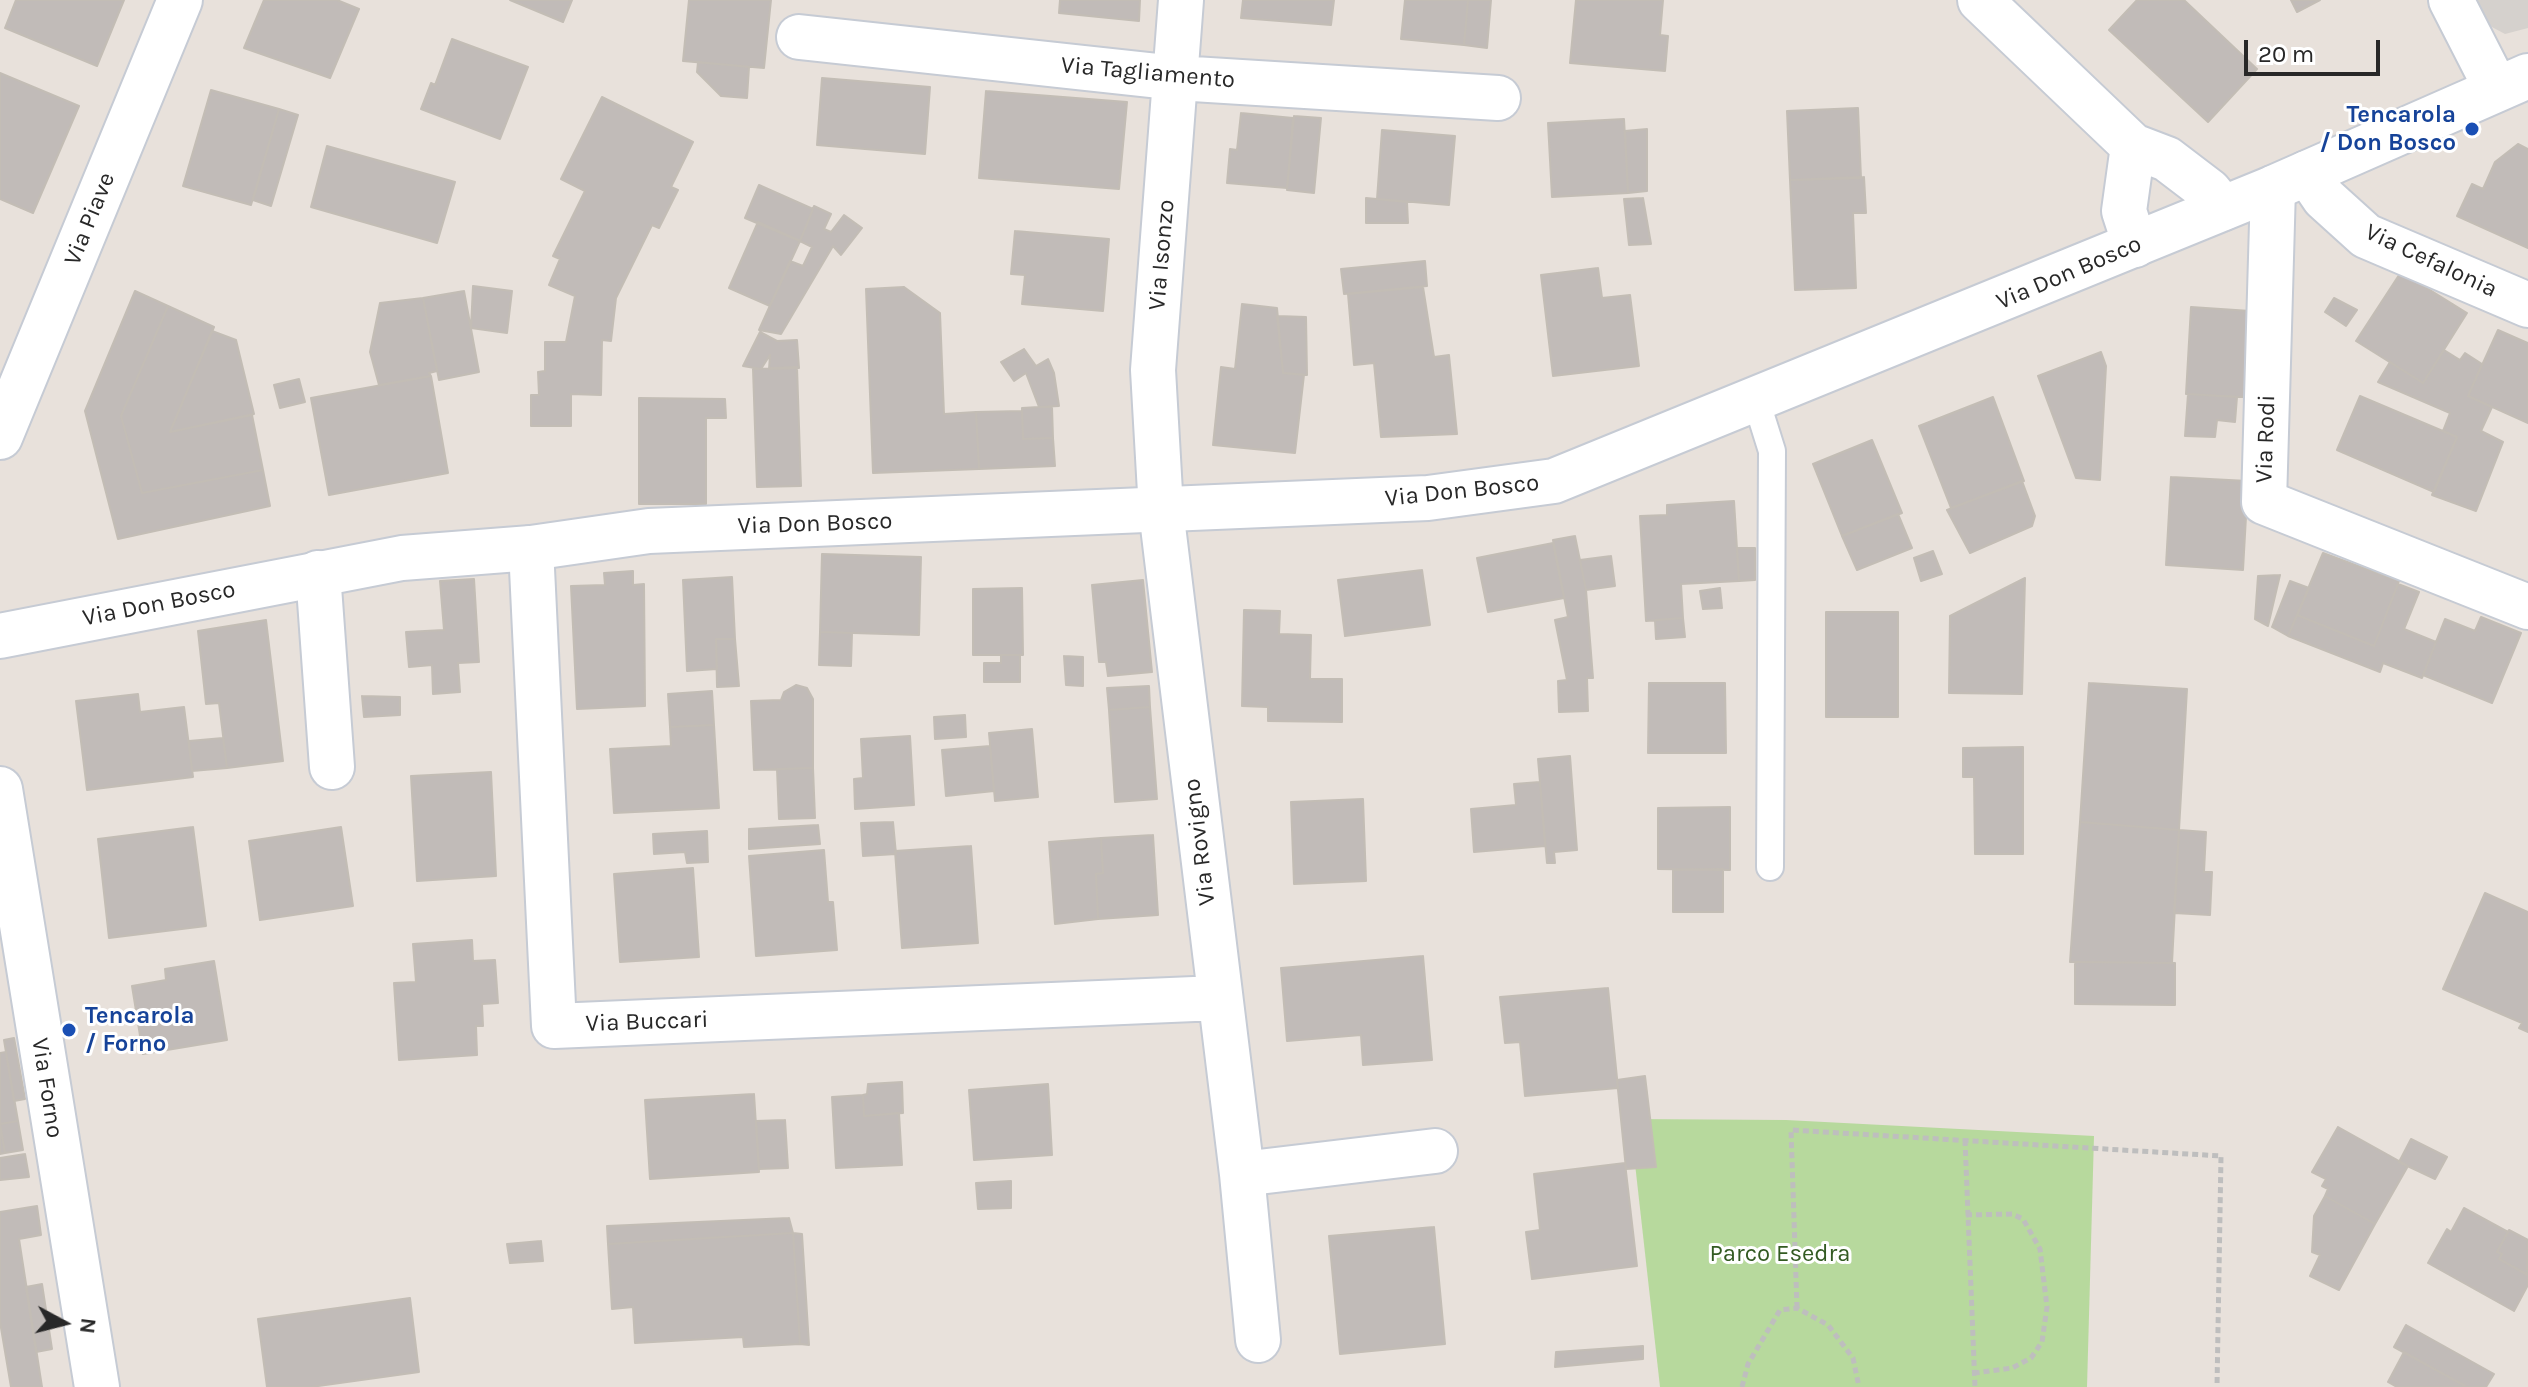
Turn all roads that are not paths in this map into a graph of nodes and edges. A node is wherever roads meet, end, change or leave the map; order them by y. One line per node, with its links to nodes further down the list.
1 (180, 0): 15 (street, Via Piave)
2 (1181, 0): 6 (street, Via Isonzo)
3 (1980, 0): 9 (street)
4 (2451, 0): 7 (street)
5 (799, 37): 6 (street, Via Tagliamento)
6 (1177, 78): 8 (street, Via Tagliamento); 16 (street, Via Isonzo)
7 (2512, 82): 10 (street, Via Don Bosco)
8 (1498, 98)
9 (2133, 146): 11 (street); 12 (street)
10 (2290, 180): 11 (street, Via Don Bosco); 13 (street, Via Cefalonia); 19 (street, Via Rodi)
11 (2223, 208): 12 (street, Via Don Bosco)
12 (2135, 245): 14 (street, Via Don Bosco)
13 (2528, 305)
14 (1756, 400): 16 (street, Via Don Bosco); 23 (lane)
15 (0, 437)
16 (1161, 510): 17 (street, Via Don Bosco); 24 (street, Via Rovigno)
17 (531, 548): 18 (street, Via Don Bosco); 24 (street, Via Buccari)
18 (318, 573): 20 (street, Via Don Bosco); 21 (street)
19 (2528, 607)
20 (0, 636)
21 (332, 767)
22 (0, 789): 25 (street, Via Forno)
23 (1770, 867)
24 (1218, 998): 27 (street, Via Rovigno)
25 (17, 1011): 29 (street, Via Forno)
26 (1435, 1151): 27 (street)
27 (1242, 1174): 28 (street, Via Rovigno)
28 (1258, 1340)
29 (97, 1387)

